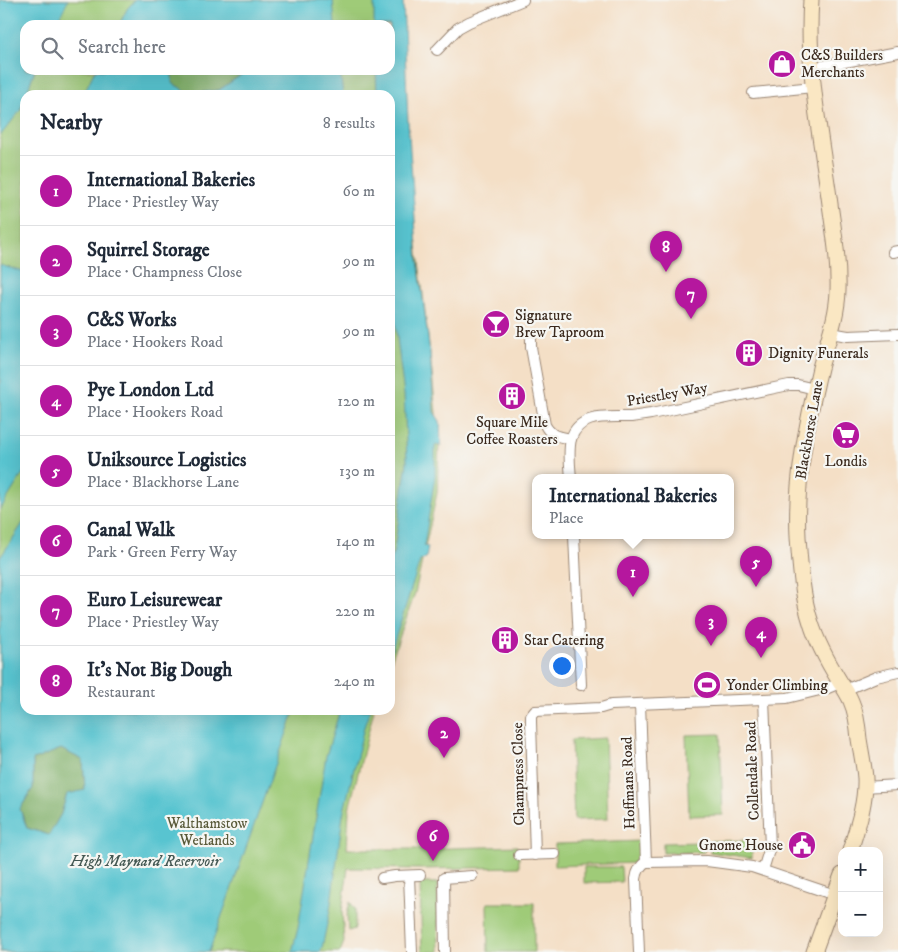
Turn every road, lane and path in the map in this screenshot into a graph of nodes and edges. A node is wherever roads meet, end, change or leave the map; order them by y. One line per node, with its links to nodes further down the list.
1 (523, 0): 3 (street)
2 (811, 0): 5 (main road, Blackhorse Lane)
3 (437, 50)
4 (898, 52): 5 (street)
5 (812, 68): 6 (main road, Blackhorse Lane)
6 (813, 87): 7 (street); 8 (main road, Blackhorse Lane)
7 (753, 93)
8 (831, 333): 9 (street); 11 (main road, Blackhorse Lane)
9 (898, 334)
10 (531, 339): 12 (street)
11 (815, 389): 12 (street, Priestley Way); 17 (main road, Blackhorse Lane)
12 (571, 439): 13 (street)
13 (571, 474)
14 (574, 539): 16 (street)
15 (898, 672): 17 (street)
16 (581, 685)
17 (843, 686): 18 (street); 21 (main road, Blackhorse Lane)
18 (764, 699): 19 (street); 27 (street, Collendale Road)
19 (640, 704): 25 (street, Champness Close); 26 (street, Hoffmans Road)
20 (898, 785): 21 (street)
21 (864, 787): 22 (main road, Blackhorse Lane)
22 (851, 847)
23 (555, 854): 25 (street)
24 (519, 855): 25 (street)
25 (535, 855)
26 (646, 862): 27 (street); 36 (street)
27 (763, 870): 33 (street)
28 (420, 875): 29 (street)
29 (409, 876): 31 (street); 34 (street)
30 (472, 876): 35 (street)
31 (382, 878)
32 (838, 886): 33 (main road)
33 (835, 895): 37 (main road)
34 (412, 952)
35 (445, 952)
36 (639, 952)
37 (814, 952)

